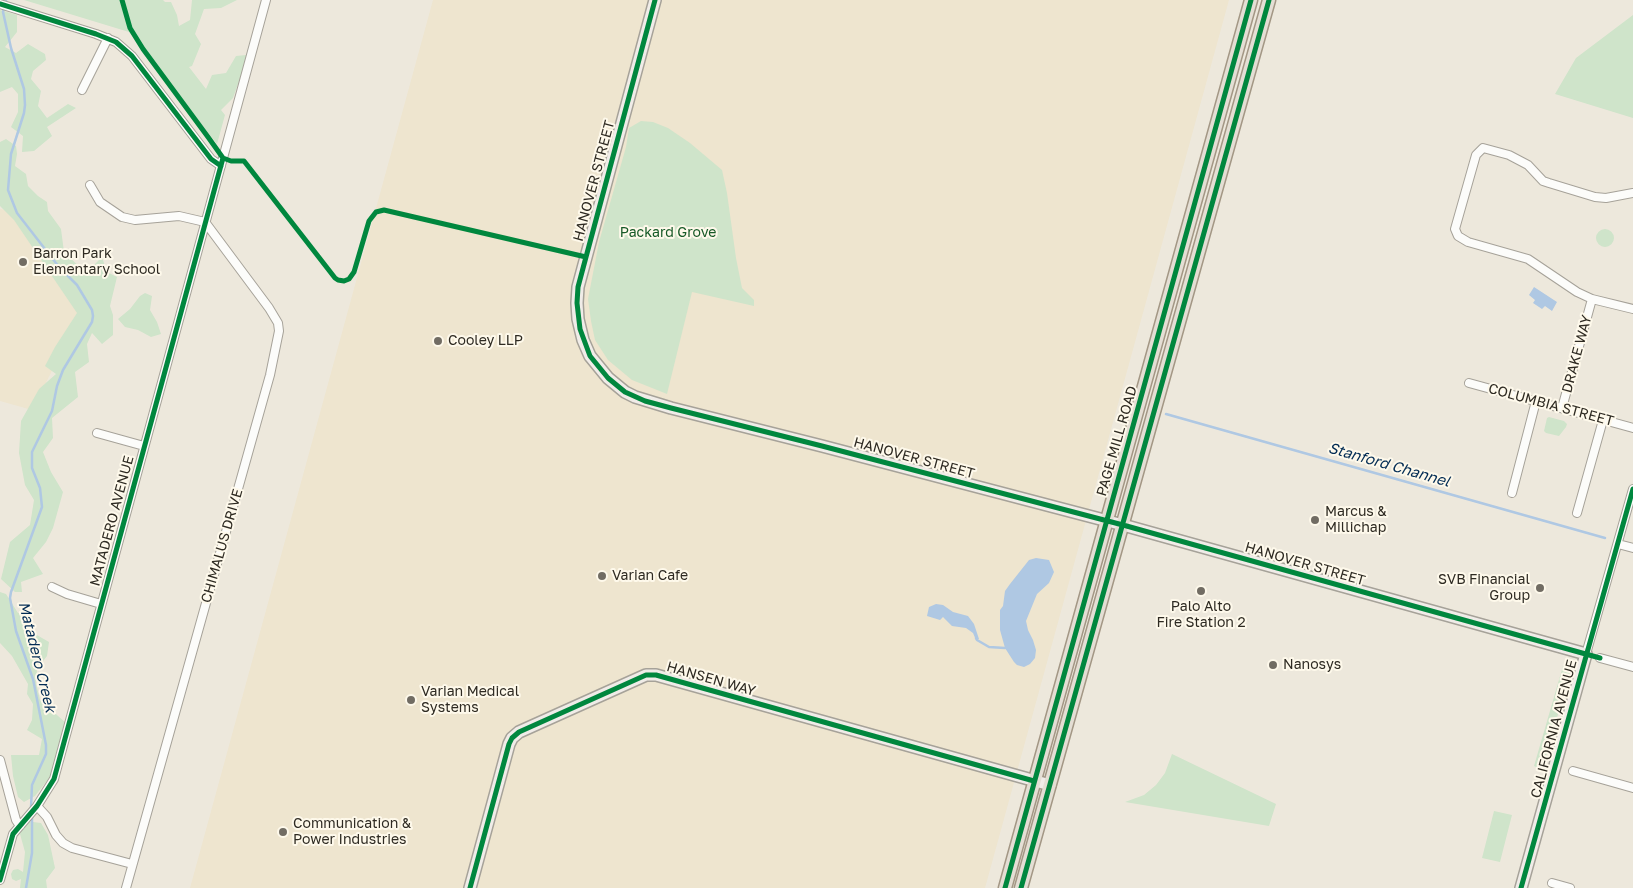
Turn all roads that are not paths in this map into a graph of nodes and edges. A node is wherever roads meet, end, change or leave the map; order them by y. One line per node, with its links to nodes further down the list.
1 (266, 0): 10 (street, MATADERO AVENUE)
2 (655, 0): 26 (street, HANOVER STREET)
3 (1251, 0): 8 (main road, PAGE MILL ROAD)
4 (1268, 0): 9 (main road, PAGE MILL ROAD)
5 (0, 4): 6 (street)
6 (108, 38): 7 (street); 10 (street)
7 (82, 90)
8 (1224, 97): 9 (main road); 26 (main road, PAGE MILL ROAD)
9 (1236, 118): 27 (main road, PAGE MILL ROAD)
10 (221, 166): 13 (street, MATADERO AVENUE)
11 (90, 185): 13 (street)
12 (1633, 192): 14 (street)
13 (205, 222): 22 (street, MATADERO AVENUE); 42 (street, CHIMALUS DRIVE)
14 (1592, 299): 15 (street); 18 (street, DRAKE WAY)
15 (1633, 309)
16 (1469, 383): 17 (street, COLUMBIA STREET)
17 (1536, 401): 18 (street, COLUMBIA STREET); 24 (street)
18 (1562, 408): 19 (street, COLUMBIA STREET)
19 (1603, 420): 20 (street, COLUMBIA STREET); 25 (street)
20 (1633, 428)
21 (97, 433): 22 (street)
22 (144, 446): 31 (street, MATADERO AVENUE)
23 (1633, 489): 28 (street, CALIFORNIA AVENUE)
24 (1512, 493)
25 (1577, 513)
26 (1106, 521): 27 (street, HANOVER STREET); 37 (main road, PAGE MILL ROAD)
27 (1123, 525): 32 (street, HANOVER STREET); 38 (main road, PAGE MILL ROAD)
28 (1618, 544): 29 (street); 32 (street, CALIFORNIA AVENUE)
29 (1633, 548)
30 (52, 587): 31 (street)
31 (101, 604): 40 (street, MATADERO AVENUE)
32 (1586, 654): 49 (street, CALIFORNIA AVENUE)
33 (1600, 658): 34 (street)
34 (1633, 667)
35 (0, 760): 41 (street)
36 (1573, 771): 39 (street)
37 (1034, 781): 38 (street, HANSEN WAY); 46 (street, HANSEN WAY); 47 (main road, PAGE MILL ROAD)
38 (1050, 785): 48 (main road, PAGE MILL ROAD)
39 (1633, 788)
40 (36, 807): 41 (street, MATADERO AVENUE); 42 (street)
41 (20, 826): 43 (street, MATADERO AVENUE)
42 (132, 864): 45 (street, CHIMALUS DRIVE)
43 (0, 880)
44 (1552, 883): 50 (street)
45 (126, 888)
46 (470, 888)
47 (1005, 888)
48 (1021, 888)
49 (1521, 888)
50 (1570, 888)

